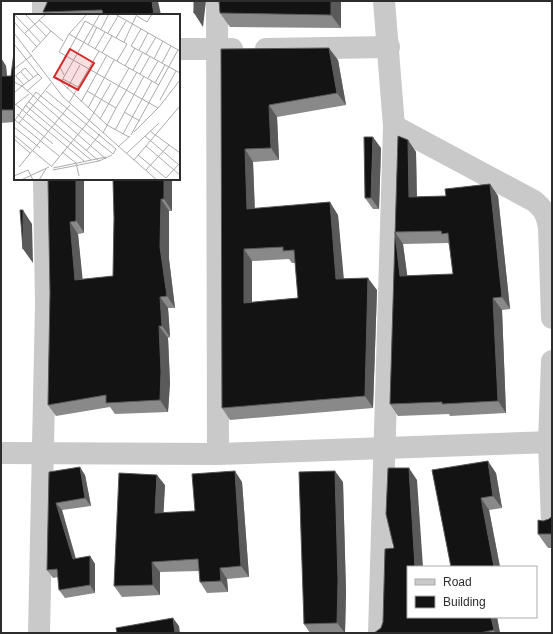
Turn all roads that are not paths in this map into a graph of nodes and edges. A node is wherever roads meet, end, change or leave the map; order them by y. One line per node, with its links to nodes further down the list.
1 (44, 1): 4 (street)
2 (217, 1): 7 (street)
3 (384, 1): 5 (street)
4 (43, 14)
5 (389, 47): 7 (street); 8 (street)
6 (180, 49): 7 (street)
7 (217, 49): 16 (street)
8 (394, 126): 10 (street); 13 (street)
9 (44, 180): 14 (street)
10 (552, 318)
11 (552, 361): 12 (street)
12 (550, 442): 13 (street); 17 (street)
13 (386, 448): 16 (street); 19 (street)
14 (43, 452): 15 (street); 16 (street); 18 (street)
15 (1, 453)
16 (218, 454)
17 (552, 522)
18 (39, 633)
19 (379, 633)

